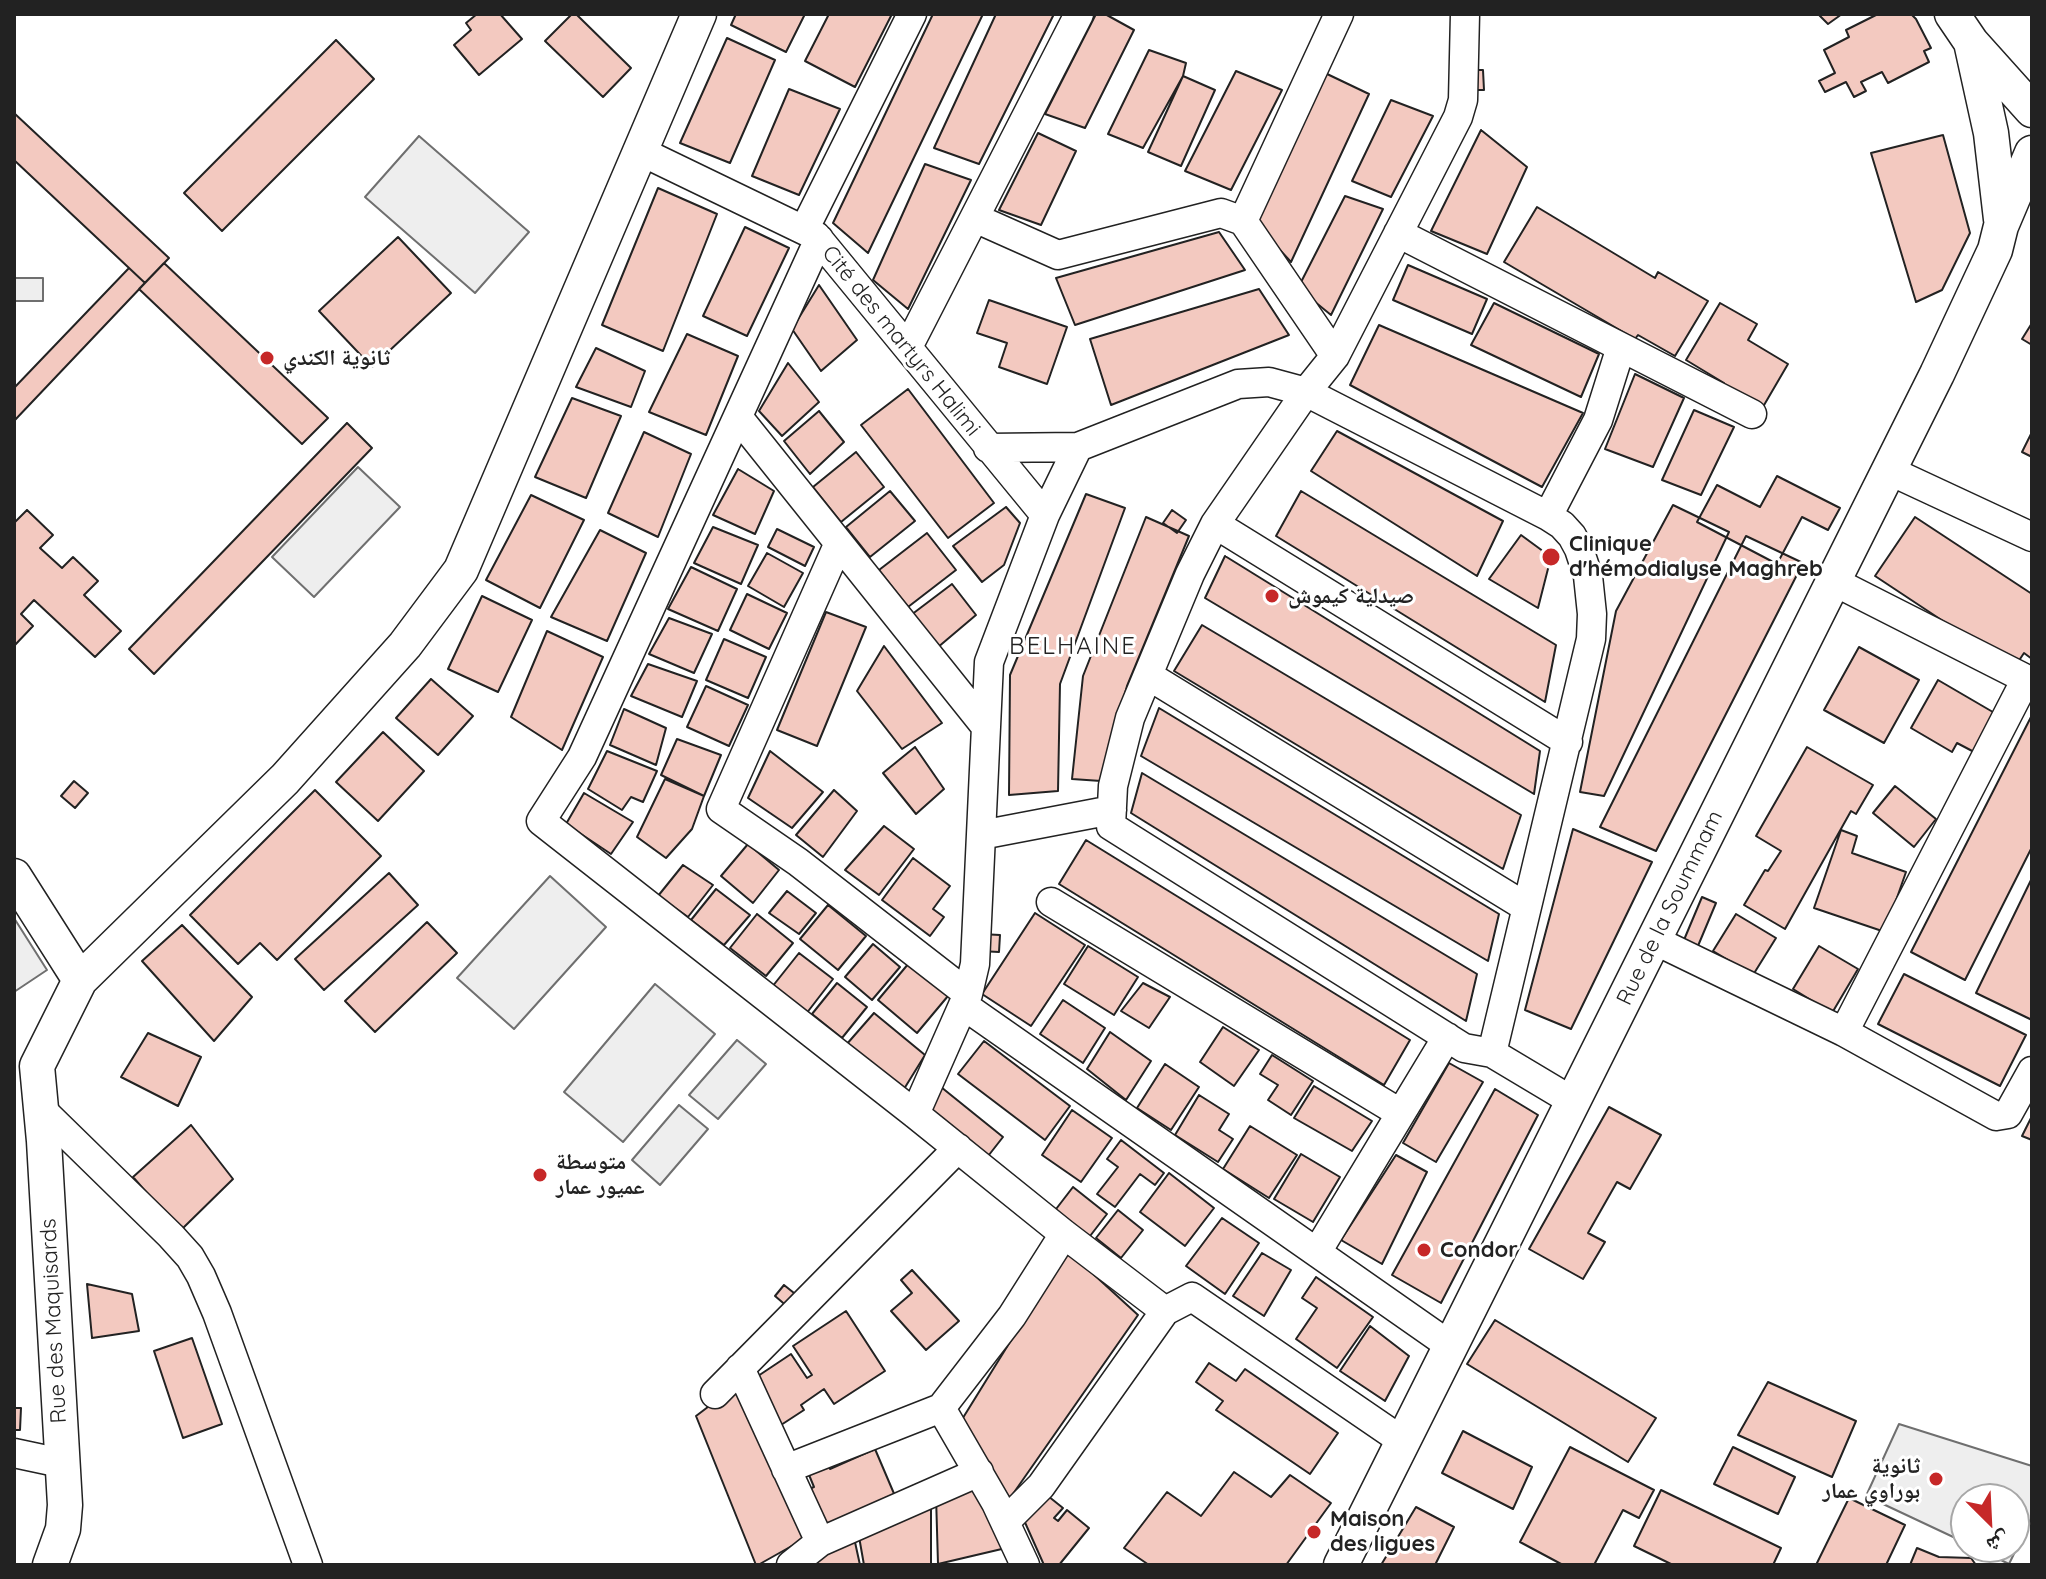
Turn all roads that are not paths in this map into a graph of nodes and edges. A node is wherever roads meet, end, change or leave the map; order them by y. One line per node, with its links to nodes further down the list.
1 (699, 14): 9 (main road)
2 (912, 14): 15 (street)
3 (1079, 14): 11 (street)
4 (1339, 14): 12 (street)
5 (1465, 14): 14 (street)
6 (1952, 14): 7 (main road)
7 (1971, 42): 8 (main road); 13 (main road)
8 (2032, 110)
9 (640, 151): 15 (street, Cité des martyrs Halimi); 41 (main road)
10 (2032, 153): 13 (main road, Rue de la Soummam)
11 (975, 218): 12 (street); 16 (street)
12 (1243, 221): 18 (street)
13 (2009, 231): 24 (main road, Rue de la Soummam)
14 (1398, 233): 17 (street); 18 (street)
15 (811, 235): 16 (street, Cité des martyrs Halimi); 21 (street)
16 (908, 347): 23 (street, Cité des martyrs Halimi)
17 (1621, 347): 20 (street); 26 (street)
18 (1335, 356): 19 (street)
19 (1306, 392): 22 (street); 26 (street); 27 (street)
20 (1752, 414)
21 (738, 417): 29 (street); 51 (street)
22 (1078, 447): 23 (street); 25 (street)
23 (988, 448): 25 (street, Cité des martyrs Halimi)
24 (1888, 470): 28 (street); 30 (main road, Rue de la Soummam)
25 (1045, 515): 33 (street)
26 (1548, 516): 34 (street)
27 (1215, 524): 31 (street); 34 (street)
28 (2032, 537)
29 (838, 545): 33 (street); 42 (street)
30 (1833, 581): 32 (street); 40 (main road, Rue de la Soummam)
31 (1149, 676): 35 (street); 39 (street)
32 (2029, 681): 43 (street)
33 (986, 727): 36 (street)
34 (1568, 742): 39 (street)
35 (1112, 810): 36 (street); 44 (street)
36 (981, 835): 42 (street)
37 (14, 876): 41 (main road)
38 (1051, 902): 50 (street)
39 (1526, 907): 45 (street)
40 (1654, 940): 43 (street); 48 (main road, Rue de la Soummam)
41 (80, 980): 47 (main road)
42 (966, 999): 51 (street); 54 (street)
43 (1844, 1032): 46 (street)
44 (1447, 1037): 45 (street); 50 (street)
45 (1492, 1053): 48 (street)
46 (2032, 1071)
47 (26, 1074): 49 (main road, Rue des Maquisards)
48 (1574, 1102): 56 (main road, Rue de la Soummam)
49 (41, 1109): 62 (main road, Rue des Maquisards); 68 (street)
50 (1400, 1113): 54 (street)
51 (915, 1114): 52 (street)
52 (958, 1148): 53 (street); 57 (street)
53 (1064, 1234): 55 (street); 59 (street)
54 (1317, 1252): 56 (street)
55 (1165, 1311): 60 (street); 65 (street)
56 (1452, 1347): 60 (main road, Rue de la Soummam)
57 (740, 1368): 58 (street); 63 (street)
58 (715, 1394)
59 (941, 1408): 63 (street); 64 (street)
60 (1404, 1442): 71 (main road, Rue de la Soummam)
61 (14, 1453): 62 (street)
62 (61, 1463): 67 (main road, Rue des Maquisards)
63 (786, 1469): 66 (street)
64 (979, 1472): 65 (street); 66 (street)
65 (1005, 1522): 70 (street)
66 (820, 1542): 69 (street)
67 (50, 1565)
68 (308, 1565)
69 (791, 1565)
70 (1025, 1565)
71 (1341, 1565)

